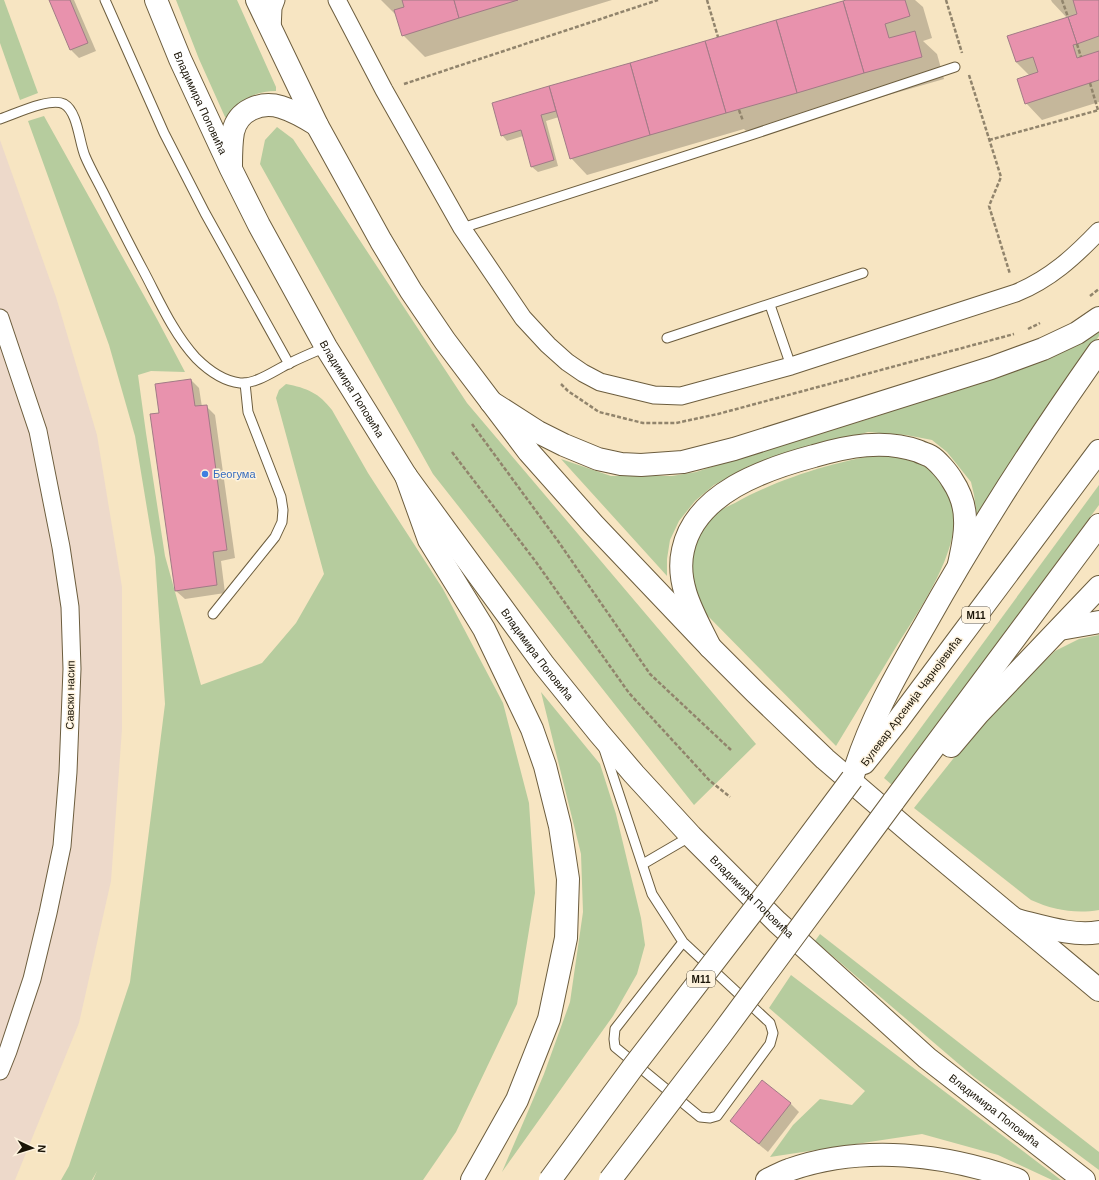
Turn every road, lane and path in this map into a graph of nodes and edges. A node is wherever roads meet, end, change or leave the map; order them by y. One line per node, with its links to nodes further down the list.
1 (105, 0): 40 (lane)
2 (156, 0): 24 (main road, Владимира Поповића)
3 (257, 0): 11 (main road)
4 (276, 0): 11 (street)
5 (337, 0): 19 (street)
6 (658, 0): 19 (path)
7 (707, 0): 12 (path)
8 (946, 0): 15 (path)
9 (1062, 0): 10 (path)
10 (1068, 17)
11 (272, 33): 22 (main road)
12 (718, 37)
13 (1077, 44): 14 (path)
14 (1080, 57)
15 (964, 59)
16 (954, 67): 25 (lane)
17 (969, 74): 23 (path)
18 (1090, 83): 20 (path)
19 (384, 90): 25 (street)
20 (1098, 110): 23 (path)
21 (0, 119): 43 (lane)
22 (317, 125): 24 (main road); 44 (main road)
23 (989, 140): 29 (path)
24 (231, 169): 38 (main road, Владимира Поповића)
25 (462, 228): 41 (street)
26 (1099, 231): 29 (street)
27 (863, 273): 31 (lane)
28 (1099, 289): 30 (path)
29 (1016, 293): 41 (street)
30 (1090, 296)
31 (770, 305): 37 (lane); 41 (lane)
32 (0, 318): 67 (street, Савски насип)
33 (1099, 318): 44 (main road)
34 (1045, 321): 35 (path)
35 (1026, 330)
36 (1020, 332): 42 (path)
37 (668, 338)
38 (326, 347): 40 (lane); 48 (main road, Владимира Поповића)
39 (1099, 351): 50 (main road)
40 (289, 364): 43 (lane)
41 (791, 366)
42 (557, 380)
43 (245, 383): 52 (lane)
44 (491, 402): 55 (main road)
45 (472, 424): 57 (path)
46 (1099, 451): 58 (main road, Булевар Арсенија Чарнојевића / M11)
47 (452, 452): 59 (path)
48 (406, 476): 56 (main road, Владимира Поповића); 68 (main road)
49 (1099, 525): 60 (main road)
50 (959, 564): 55 (main road); 58 (main road)
51 (1099, 587): 54 (main road)
52 (213, 614)
53 (1099, 622): 54 (main road)
54 (1060, 629): 60 (main road)
55 (710, 647): 63 (main road)
56 (598, 733): 61 (main road, Владимира Поповића); 62 (lane)
57 (731, 750)
58 (852, 779): 69 (main road, M11, bridge)
59 (730, 797)
60 (893, 802): 70 (main road, bridge)
61 (691, 836): 62 (lane); 73 (main road, Владимира Поповића)
62 (643, 864): 65 (lane)
63 (1016, 920): 64 (main road); 66 (main road)
64 (1099, 932)
65 (683, 942): 65 (lane)
66 (1099, 990)
67 (0, 1071)
68 (472, 1180)
69 (550, 1180)
70 (610, 1180)
71 (767, 1180): 72 (main road)
72 (1018, 1180)
73 (1084, 1180)

